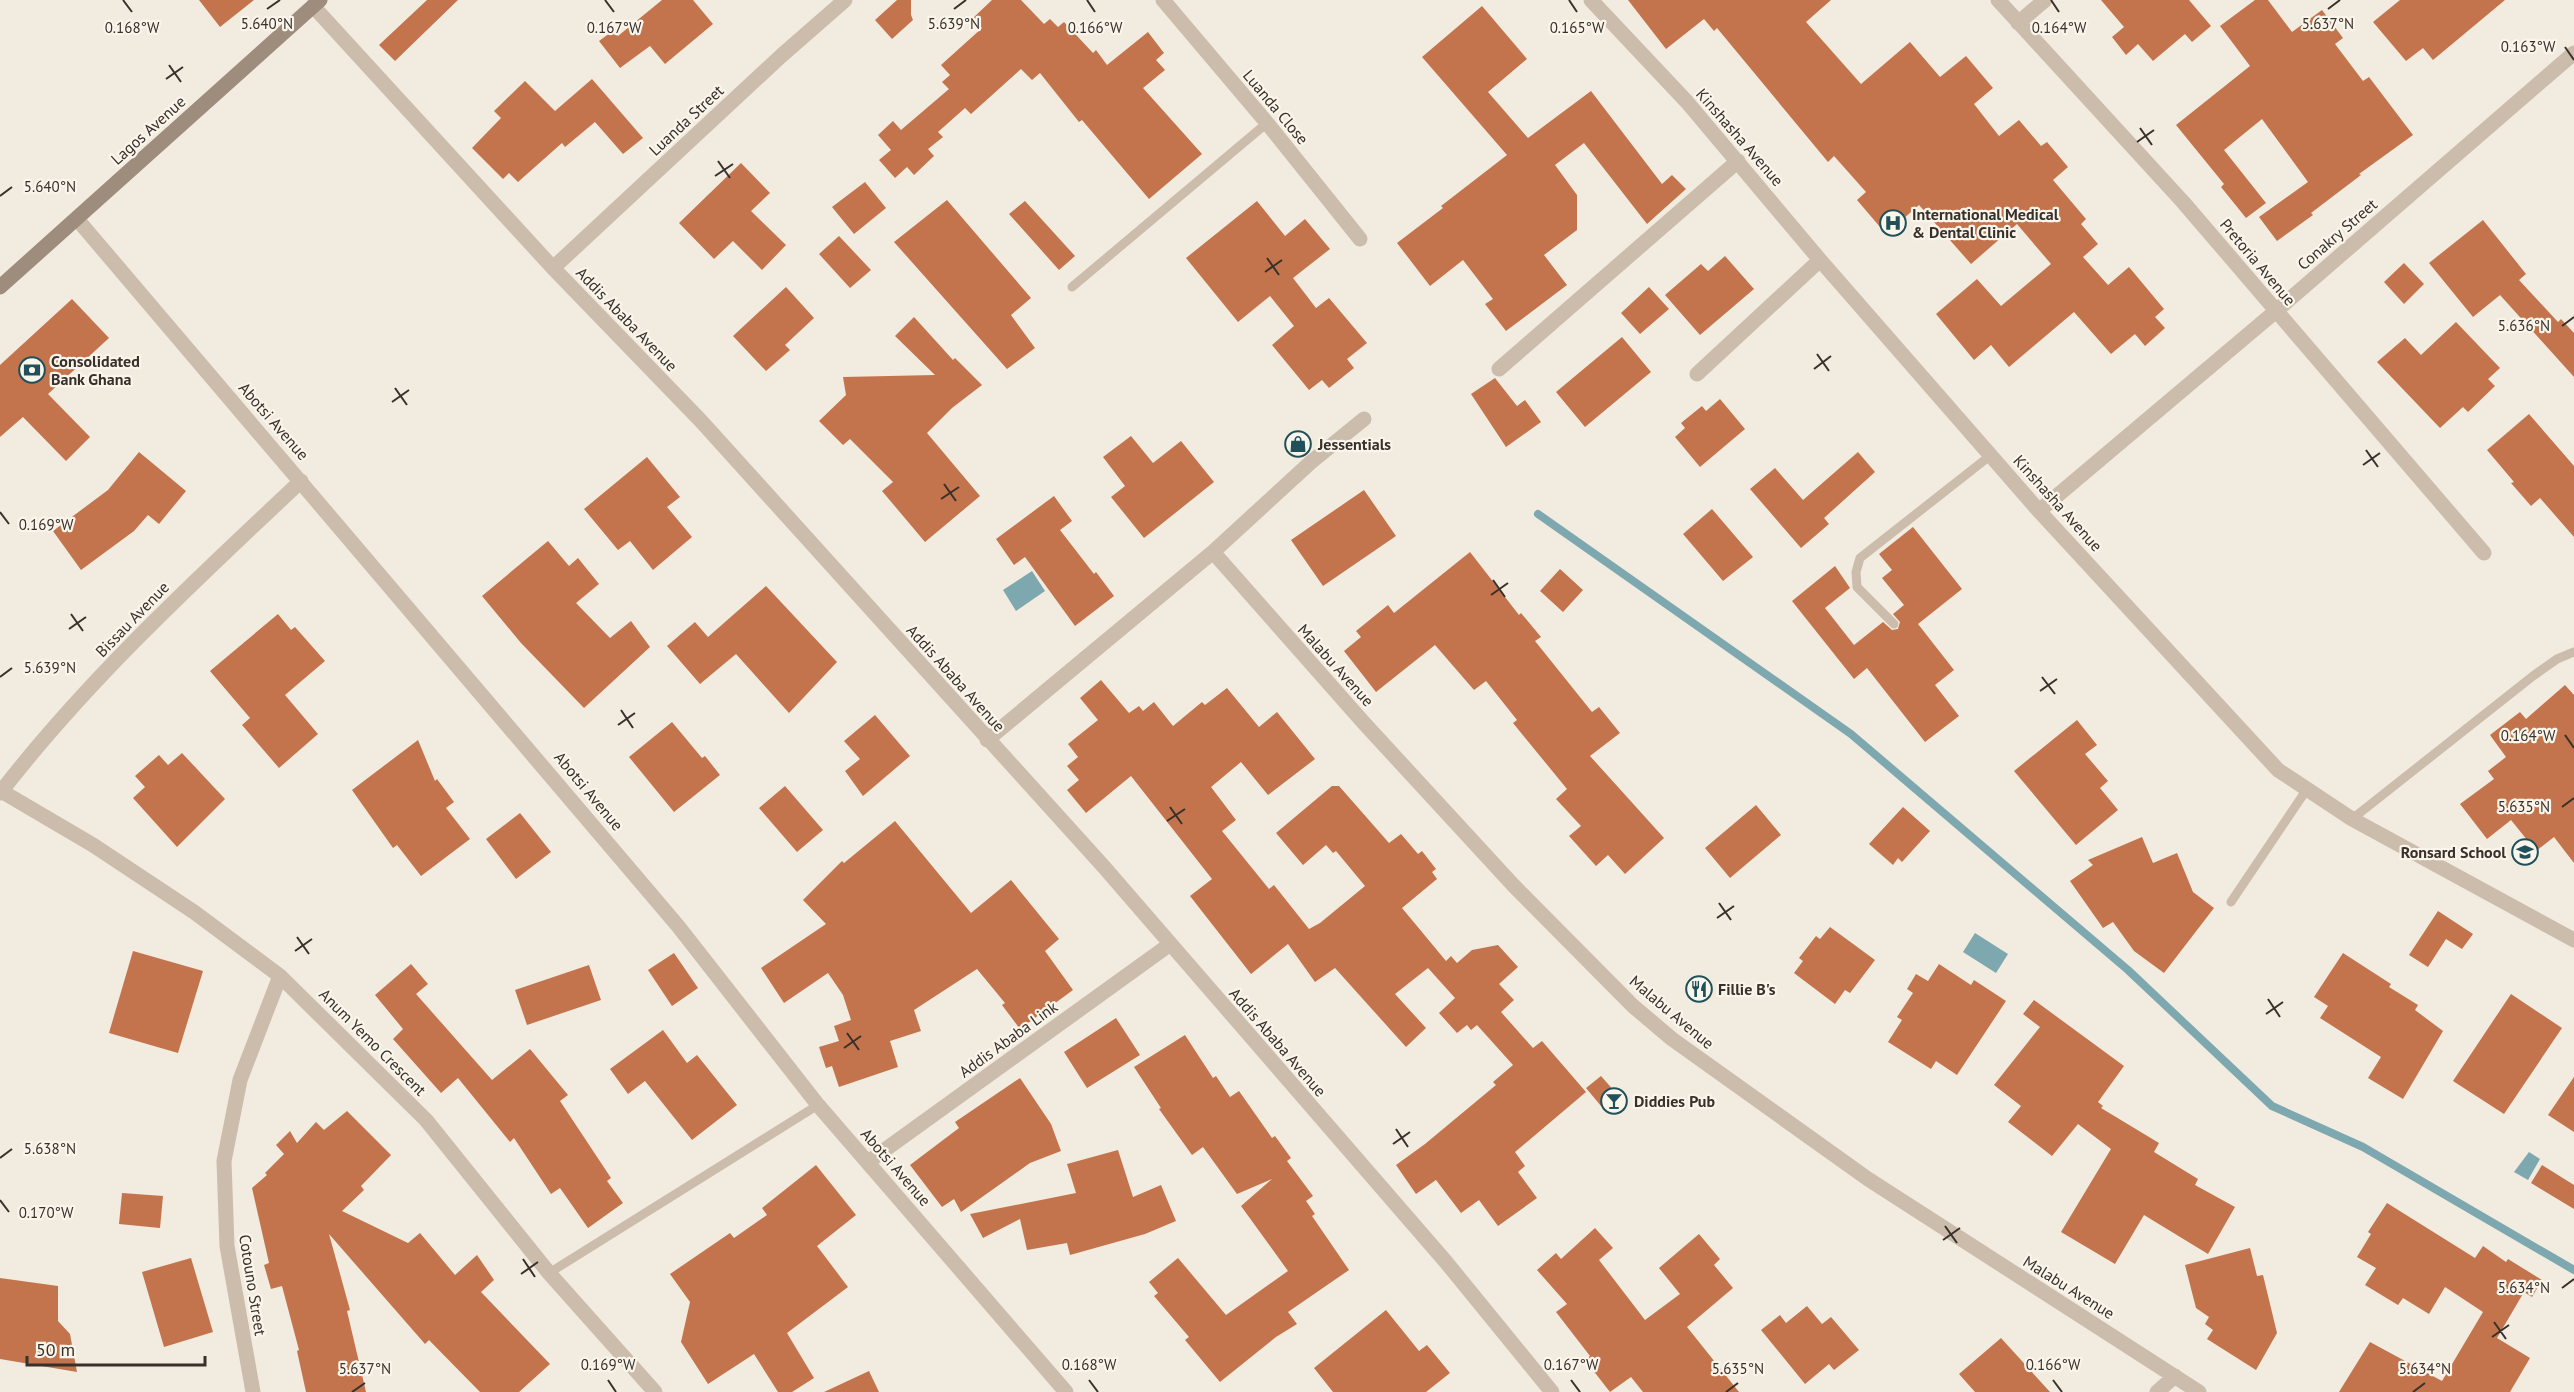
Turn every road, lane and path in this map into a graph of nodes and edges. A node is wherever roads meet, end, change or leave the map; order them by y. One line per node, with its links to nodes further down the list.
1 (845, 0): 14 (street, Luanda Street)
2 (1162, 0): 9 (street, Luanda Close)
3 (1591, 0): 10 (street, Kinshasha Avenue)
4 (1998, 0): 7 (street, Pretoria Avenue)
5 (2045, 0): 7 (street)
6 (316, 3): 11 (street, Lagos Avenue); 14 (street, Addis Ababa Avenue)
7 (2018, 22): 17 (street, Pretoria Avenue)
8 (2574, 53): 17 (street, Conakry Street)
9 (1267, 123): 12 (street, Luanda Close); 16 (lane)
10 (1738, 161): 13 (street, Kinshasha Avenue); 18 (street)
11 (77, 219): 15 (street, Lagos Avenue); 22 (street, Abotsi Avenue)
12 (1360, 239)
13 (1820, 260): 19 (street); 21 (street, Kinshasha Avenue)
14 (553, 268): 28 (street, Addis Ababa Avenue)
15 (0, 287)
16 (1072, 287)
17 (2276, 311): 23 (street, Conakry Street); 25 (street, Pretoria Avenue)
18 (1499, 369)
19 (1697, 374)
20 (1364, 419): 24 (street)
21 (1990, 454): 23 (street, Kinshasha Avenue); 26 (lane)
22 (301, 481): 30 (street, Bissau Avenue); 36 (street, Abotsi Avenue)
23 (2040, 511): 29 (street, Kinshasha Avenue)
24 (1213, 552): 28 (street); 39 (street, Malabu Avenue)
25 (2484, 553)
26 (1894, 624)
27 (2574, 652): 31 (lane)
28 (987, 740): 34 (street, Addis Ababa Avenue)
29 (2307, 789): 31 (street, Kinshasha Avenue); 32 (lane)
30 (1, 792): 35 (street, Anum Yemo Crescent)
31 (2352, 819): 33 (street, Kinshasha Avenue)
32 (2231, 902)
33 (2574, 940)
34 (1169, 945): 37 (street, Addis Ababa Link); 43 (street, Addis Ababa Avenue)
35 (279, 976): 38 (street, Anum Yemo Crescent); 40 (street, Cotouno Street)
36 (818, 1105): 37 (street, Abotsi Avenue); 38 (lane)
37 (868, 1162): 42 (street, Abotsi Avenue)
38 (549, 1273): 41 (street, Anum Yemo Crescent)
39 (2175, 1376): 44 (street); 45 (street, Malabu Avenue)
40 (253, 1392)
41 (655, 1392)
42 (1066, 1392)
43 (1552, 1392)
44 (2157, 1392)
45 (2199, 1392)

